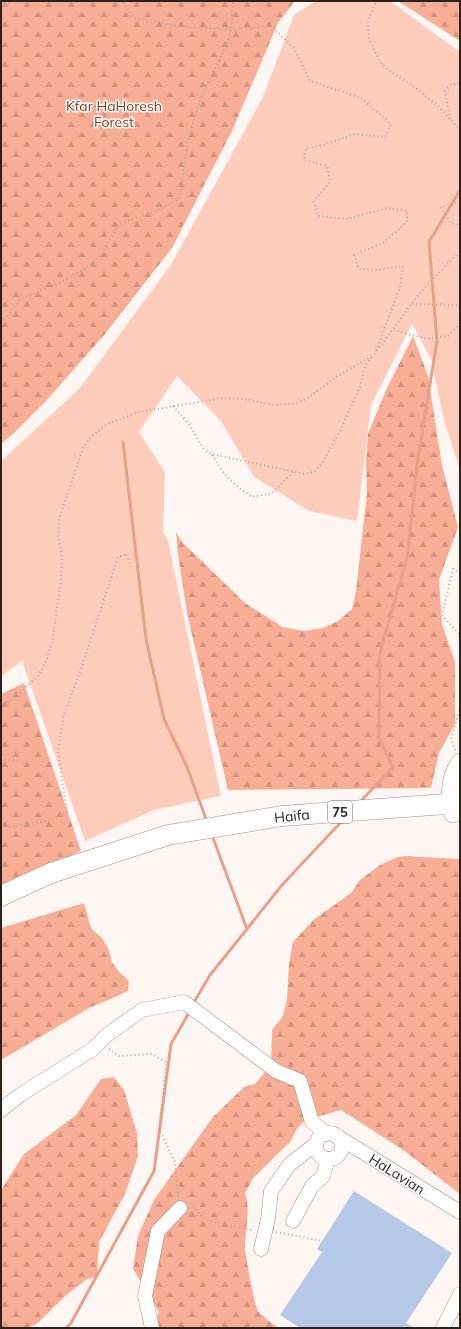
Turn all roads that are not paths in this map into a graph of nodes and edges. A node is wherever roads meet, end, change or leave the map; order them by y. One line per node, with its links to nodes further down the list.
1 (460, 762): 2 (main road)
2 (456, 808): 3 (highway, Haifa / 75)
3 (1, 896)
4 (1, 1110): 5 (street, HaLavian)
5 (331, 1134): 6 (street); 7 (street); 9 (street, HaLavian)
6 (316, 1144): 7 (street); 11 (street)
7 (328, 1159): 10 (street)
8 (180, 1208): 13 (street)
9 (460, 1212)
10 (293, 1221)
11 (261, 1249)
12 (460, 1294): 14 (street)
13 (152, 1328)
14 (443, 1328)

